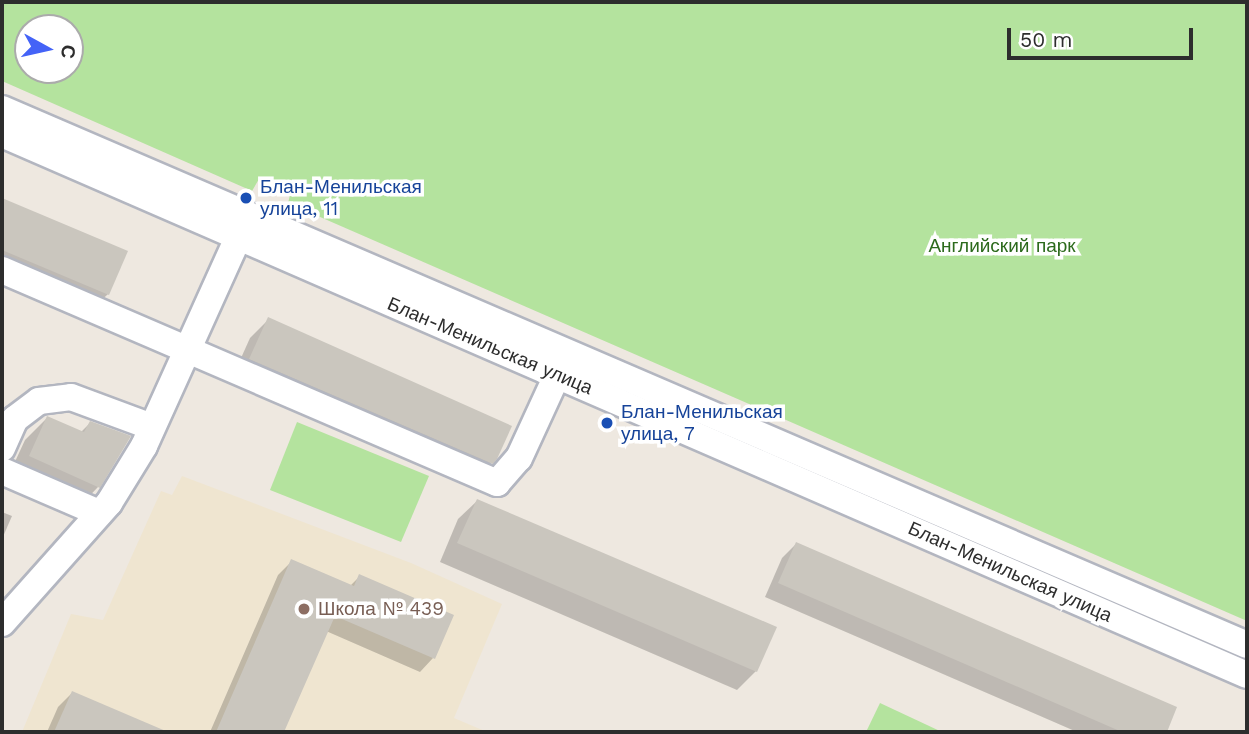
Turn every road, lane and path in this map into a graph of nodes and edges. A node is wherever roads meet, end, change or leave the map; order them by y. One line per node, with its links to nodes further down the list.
1 (2, 109): 3 (street, Блан-Менильская улица)
2 (2, 134): 3 (street, Блан-Менильская улица)
3 (244, 226): 5 (street); 6 (street, Блан-Менильская улица)
4 (2, 270): 5 (street)
5 (191, 349): 6 (street); 7 (street)
6 (563, 364): 12 (street, Блан-Менильская улица); 13 (street, Блан-Менильская улица)
7 (152, 427): 8 (street); 10 (street)
8 (2, 448)
9 (2, 471): 10 (street)
10 (99, 513): 11 (street)
11 (2, 623)
12 (1247, 645)
13 (1247, 675)

